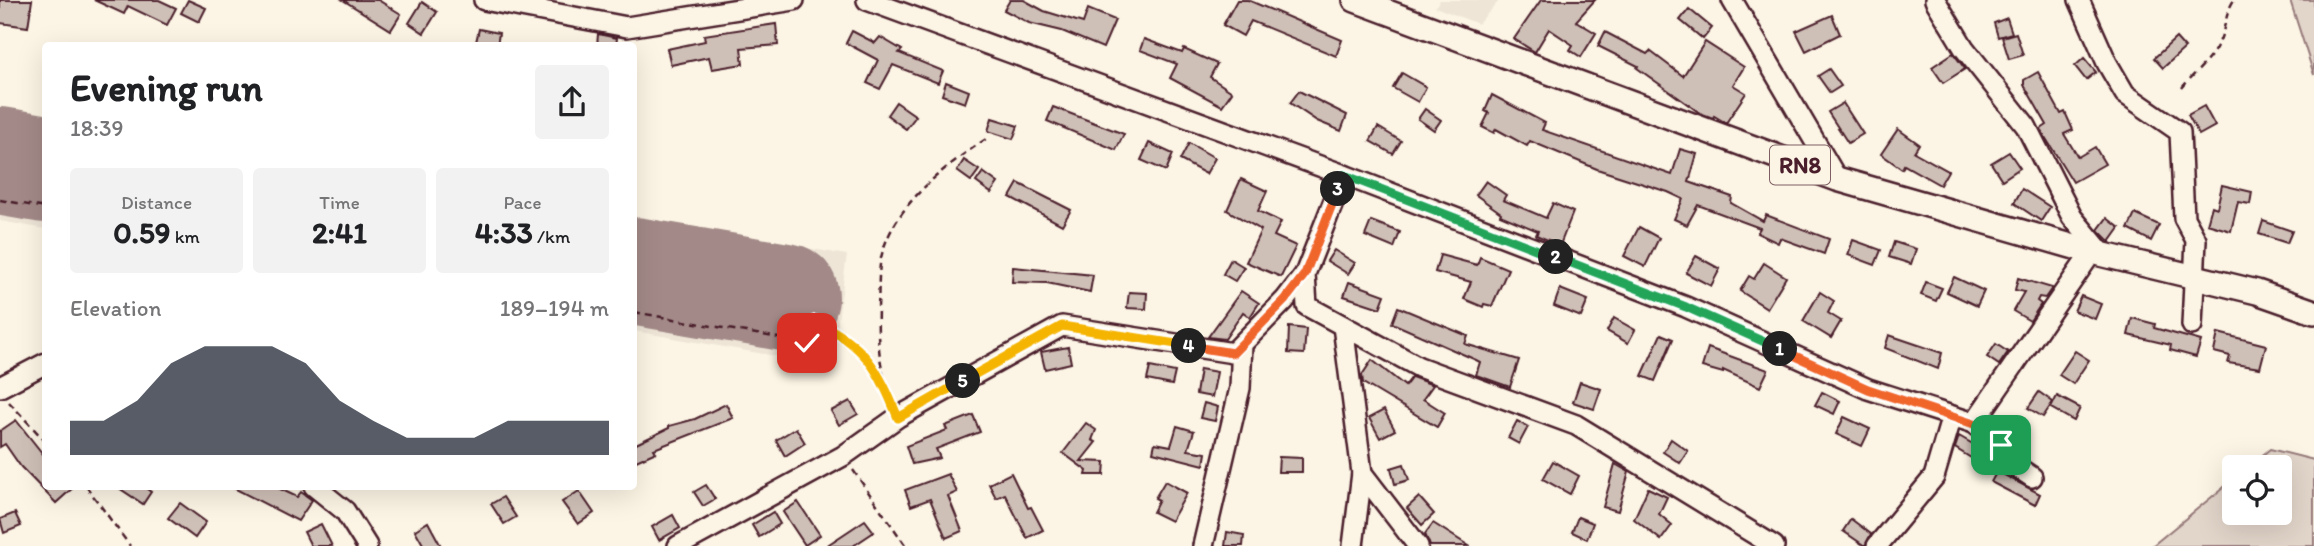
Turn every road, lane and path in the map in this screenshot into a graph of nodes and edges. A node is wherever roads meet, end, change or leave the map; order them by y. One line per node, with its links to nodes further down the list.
1 (484, 0): 9 (street)
2 (793, 0): 9 (street)
3 (867, 0): 12 (street)
4 (1355, 0): 13 (main road, RN8)
5 (1732, 0): 13 (street)
6 (1935, 0): 16 (street)
7 (2079, 0): 18 (street)
8 (2234, 0): 10 (path)
9 (545, 5)
10 (2182, 88)
11 (989, 136): 25 (path)
12 (1344, 175): 17 (street); 27 (street)
13 (1838, 179): 16 (main road, RN8)
14 (0, 200): 15 (path)
15 (42, 207)
16 (2096, 252): 18 (main road, RN8); 29 (street)
17 (1305, 274): 22 (street); 23 (street)
18 (2196, 279): 19 (main road, RN8); 21 (street)
19 (2314, 312)
20 (637, 313): 25 (path)
21 (2192, 325)
22 (1343, 326): 32 (street); 43 (street)
23 (1242, 344): 28 (street); 40 (street)
24 (42, 366): 26 (street)
25 (881, 376): 28 (path)
26 (5, 395): 30 (path)
27 (1952, 416): 29 (street); 44 (street)
28 (898, 418): 31 (street)
29 (1974, 424): 33 (street)
30 (42, 437)
31 (843, 456): 38 (street); 39 (path)
32 (1362, 473): 41 (street); 42 (street)
33 (2032, 477)
34 (89, 490): 36 (path)
35 (319, 490): 37 (street)
36 (130, 546)
37 (368, 546)
38 (678, 546)
39 (906, 546)
40 (1203, 546)
41 (1353, 546)
42 (1418, 546)
43 (1774, 546)
44 (1877, 546)

